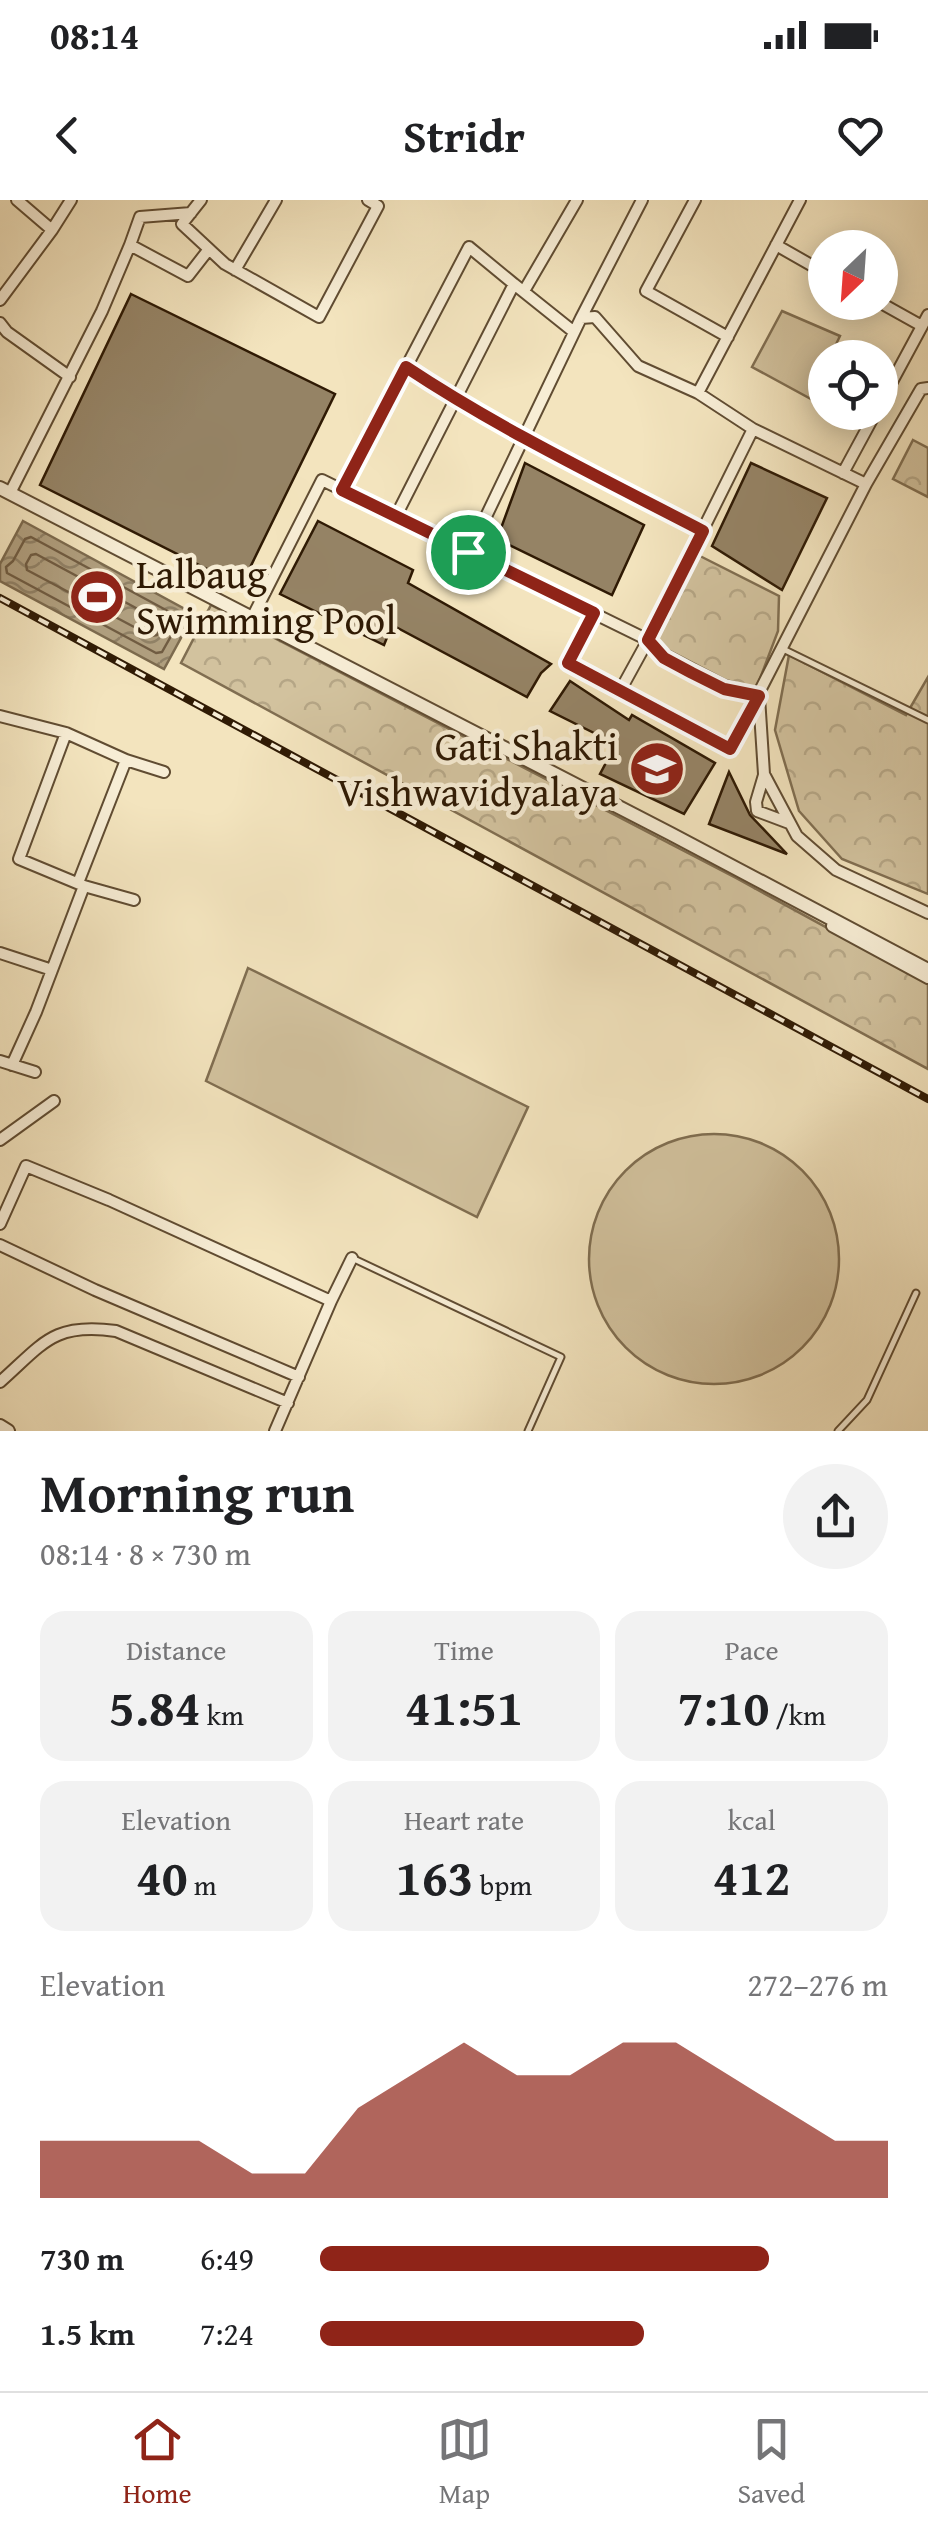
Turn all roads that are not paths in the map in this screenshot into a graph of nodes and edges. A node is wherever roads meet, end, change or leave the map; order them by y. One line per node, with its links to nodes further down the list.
1 (17, 200): 11 (street)
2 (71, 200): 11 (street)
3 (201, 200): 10 (street)
4 (276, 200): 16 (street)
5 (368, 200): 16 (street)
6 (577, 200): 17 (street)
7 (642, 200): 20 (street)
8 (696, 200): 24 (street)
9 (800, 200): 13 (street)
10 (191, 213): 12 (street); 14 (street)
11 (52, 230): 18 (street)
12 (130, 245): 14 (street); 27 (street)
13 (776, 245): 15 (street); 24 (street)
14 (209, 249): 16 (street)
15 (808, 263)
16 (235, 270)
17 (519, 288): 23 (street); 25 (street); 30 (street)
18 (0, 300)
19 (898, 310): 21 (street)
20 (581, 318): 23 (street); 29 (street)
21 (925, 321): 26 (street)
22 (0, 323): 27 (street)
23 (574, 332): 33 (street)
24 (728, 337): 29 (street)
25 (406, 367): 30 (street); 37 (street)
26 (898, 371)
27 (70, 378): 36 (street)
28 (928, 388): 35 (street)
29 (698, 393): 31 (street)
30 (455, 400): 33 (street); 38 (street)
31 (752, 429): 34 (street); 39 (street)
32 (866, 430): 34 (street)
33 (524, 438): 39 (street); 40 (street)
34 (843, 472): 35 (street)
35 (866, 484): 44 (street)
36 (5, 490): 42 (street)
37 (342, 490): 38 (street); 42 (street)
38 (396, 516): 40 (street)
39 (703, 531): 43 (street)
40 (468, 552): 41 (street)
41 (594, 613): 43 (street); 45 (street)
42 (252, 618): 54 (street)
43 (648, 640): 45 (street); 46 (street)
44 (783, 649): 46 (street); 48 (lane)
45 (620, 690): 46 (street)
46 (759, 696): 52 (street)
47 (0, 716): 49 (street)
48 (928, 720)
49 (66, 734): 50 (street); 55 (street)
50 (126, 760): 51 (street); 55 (street)
51 (164, 772)
52 (764, 774): 53 (street); 53 (street)
53 (789, 823): 57 (street)
54 (670, 834): 60 (street); 61 (street)
55 (81, 884): 56 (street); 59 (street)
56 (134, 900)
57 (928, 913)
58 (0, 953): 59 (street)
59 (52, 970): 62 (street)
60 (928, 970)
61 (928, 978)
62 (6, 1063): 63 (street)
63 (35, 1072)
64 (54, 1101): 65 (street)
65 (0, 1140)
66 (0, 1224): 70 (street)
67 (0, 1244): 71 (street)
68 (352, 1258): 70 (street); 77 (lane)
69 (916, 1293): 78 (lane)
70 (331, 1301): 71 (street)
71 (299, 1377): 73 (street)
72 (0, 1382): 73 (street)
73 (288, 1403): 76 (street)
74 (0, 1426): 75 (street)
75 (8, 1431)
76 (275, 1431)
77 (530, 1431)
78 (838, 1431)

